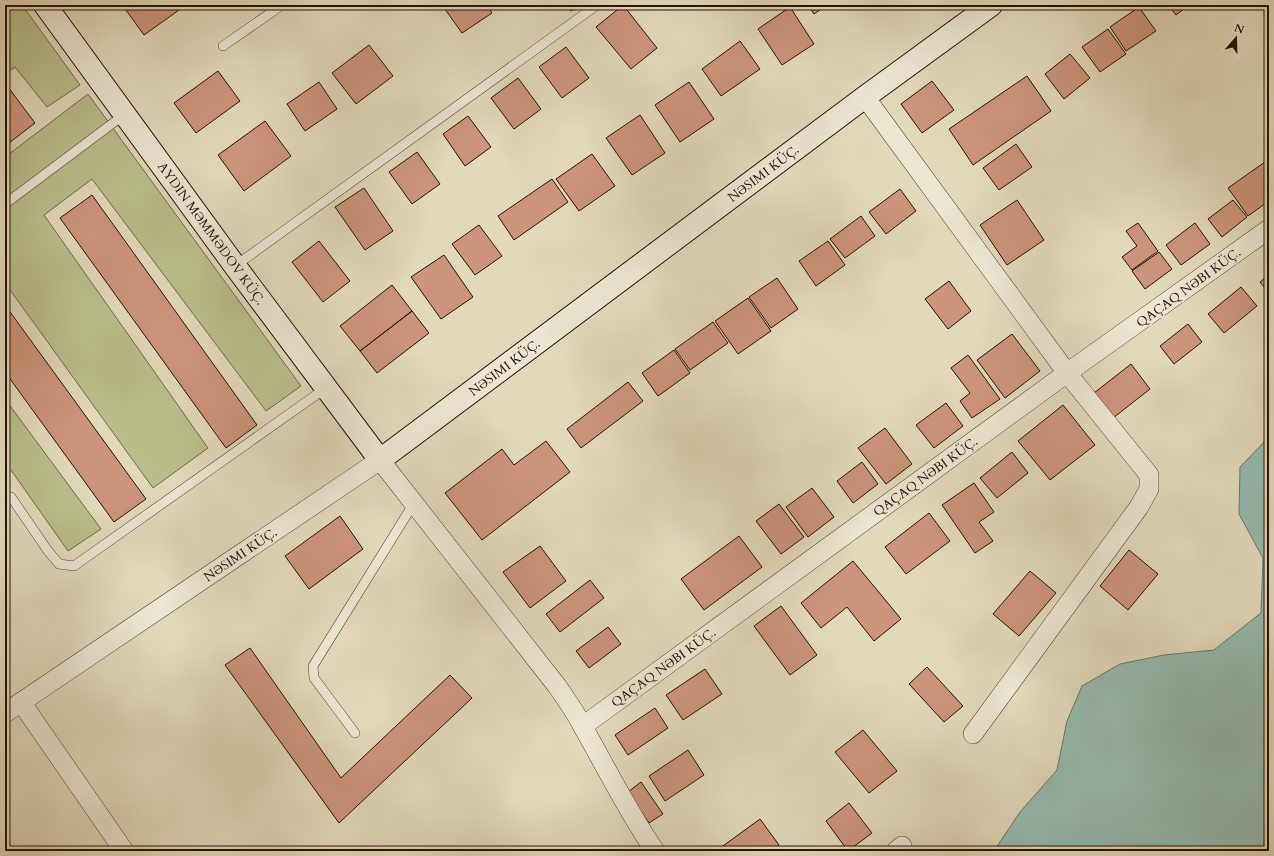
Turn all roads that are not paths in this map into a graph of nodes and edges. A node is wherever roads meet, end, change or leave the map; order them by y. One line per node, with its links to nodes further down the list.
1 (45, 5): 7 (street)
2 (282, 5): 5 (lane)
3 (597, 5): 10 (lane)
4 (987, 6): 6 (street, NƏSIMI KÜÇ.)
5 (223, 46)
6 (865, 97): 11 (street); 13 (street, NƏSIMI KÜÇ.)
7 (125, 114): 8 (lane); 10 (street)
8 (5, 204)
9 (1269, 229): 11 (street, QAÇAQ NƏBI KÜÇ.)
10 (235, 266): 12 (street)
11 (1067, 373): 18 (street, QAÇAQ NƏBI KÜÇ.); 20 (street)
12 (326, 388): 13 (street); 14 (lane)
13 (380, 460): 15 (street); 16 (street, NƏSIMI KÜÇ.)
14 (11, 497)
15 (414, 503): 18 (street); 19 (lane)
16 (21, 702): 17 (street, NƏSIMI KÜÇ.); 21 (street)
17 (5, 713)
18 (583, 726): 22 (street)
19 (355, 734)
20 (973, 734)
21 (124, 851)
22 (655, 851)

